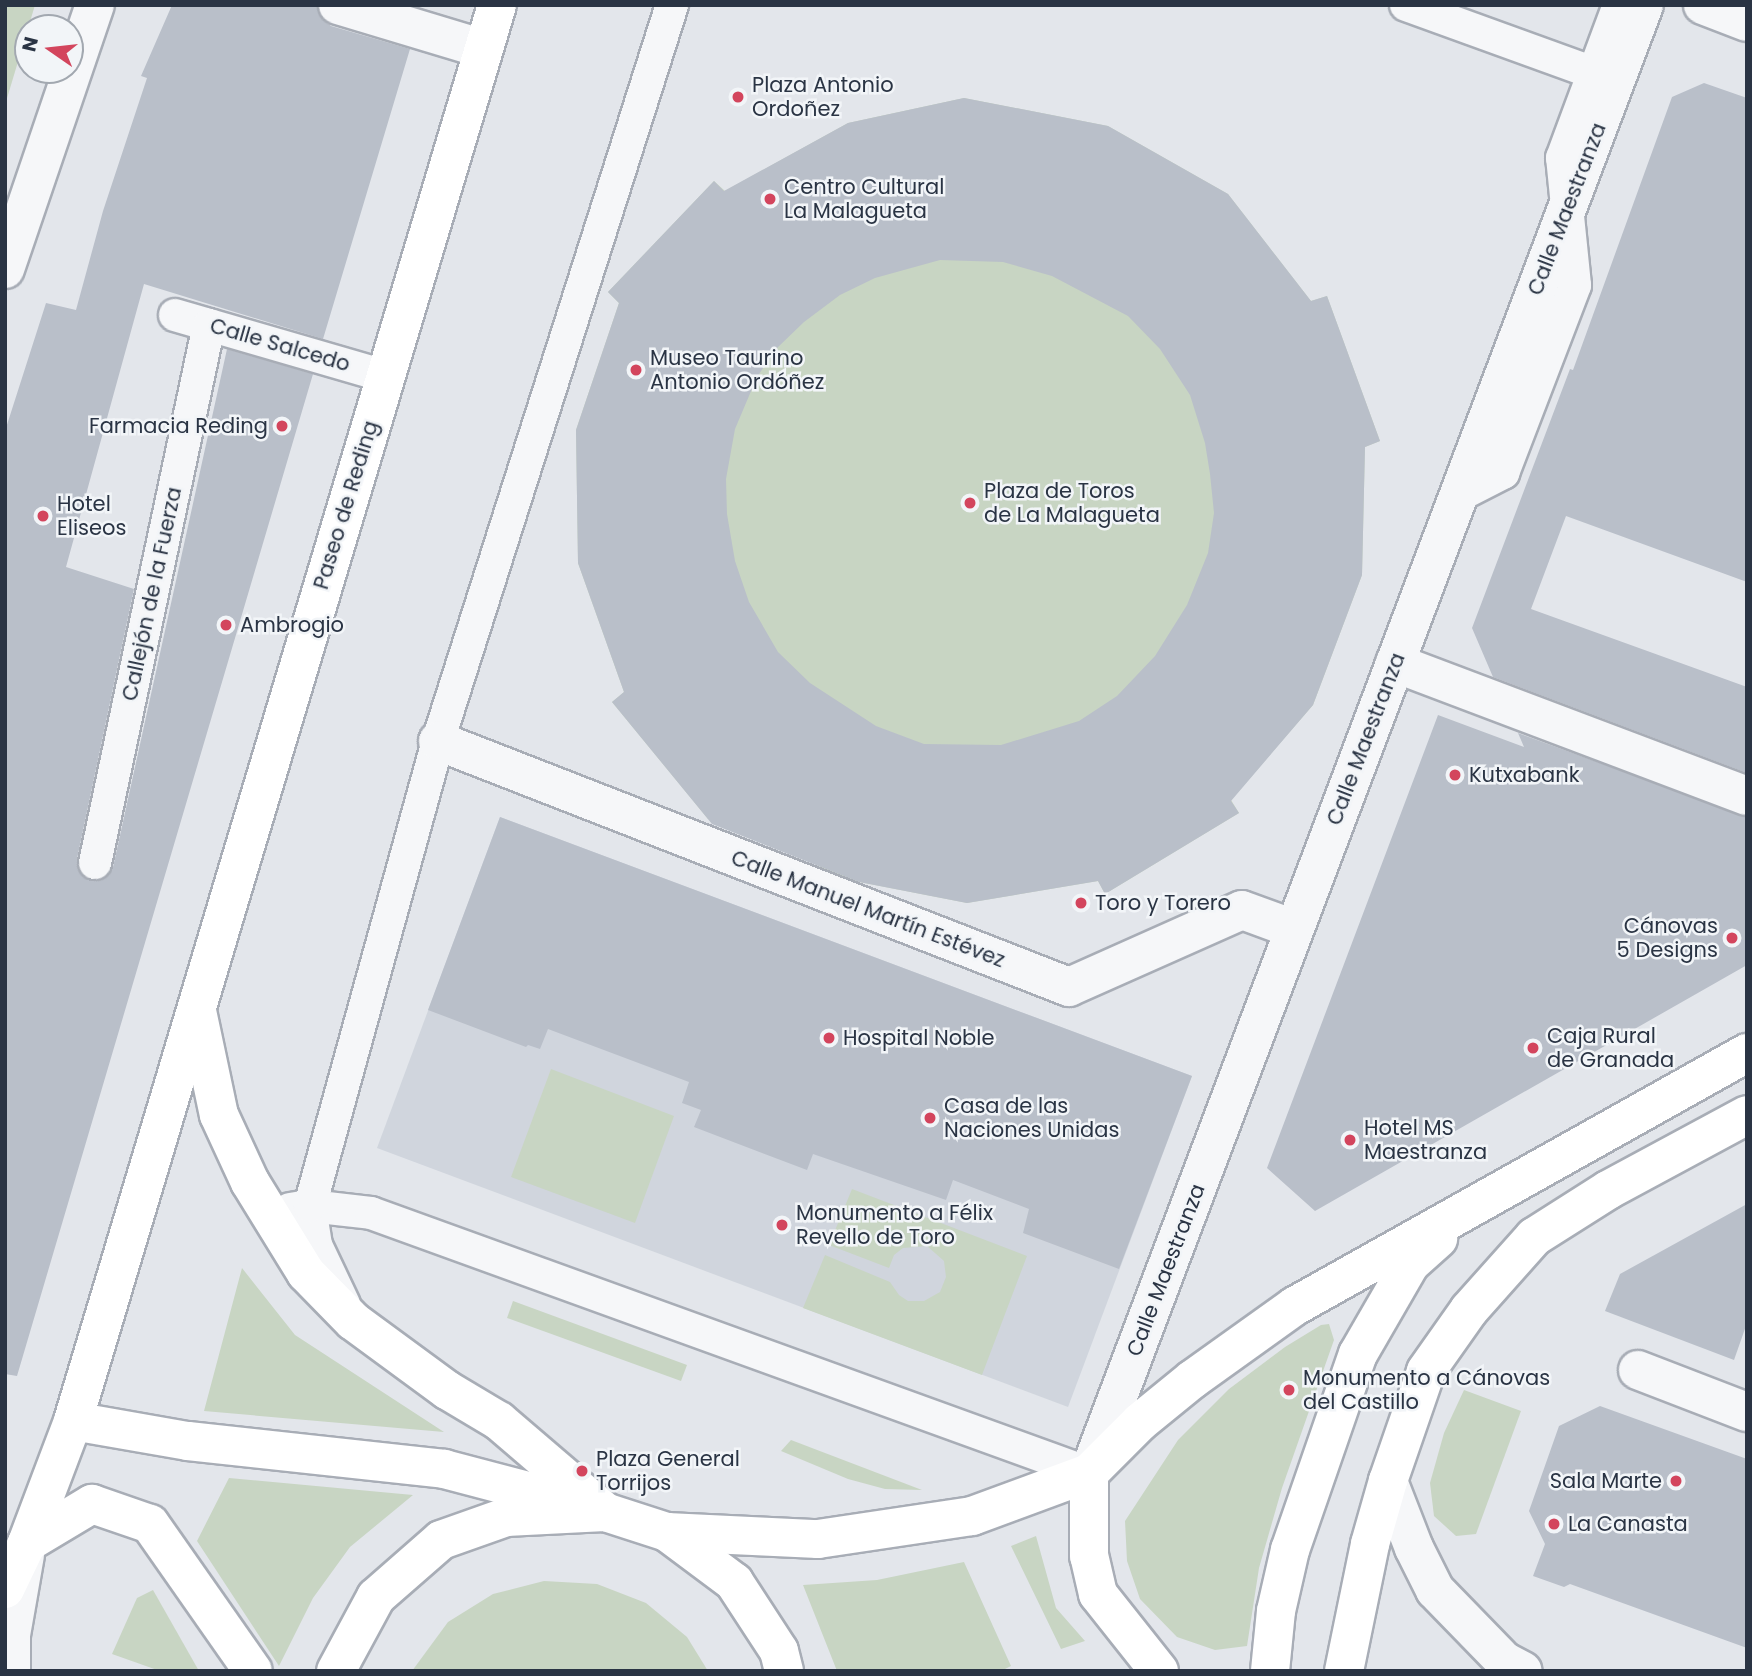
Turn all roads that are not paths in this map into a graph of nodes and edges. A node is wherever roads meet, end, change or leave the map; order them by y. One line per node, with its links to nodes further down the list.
1 (95, 5): 13 (street)
2 (338, 5): 10 (street)
3 (497, 5): 10 (main road, Paseo de Reding)
4 (671, 5): 18 (lane)
5 (1406, 5): 11 (lane)
6 (1619, 5): 11 (lane)
7 (1644, 5): 12 (street, Calle Maestranza)
8 (1703, 5): 9 (street)
9 (1747, 22)
10 (484, 49): 16 (main road, Paseo de Reding)
11 (1594, 74): 12 (lane)
12 (1567, 207): 17 (street, Calle Maestranza)
13 (5, 269)
14 (175, 315): 15 (lane, Calle Salcedo)
15 (209, 325): 16 (lane, Calle Salcedo); 20 (lane, Callejón de la Fuerza)
16 (385, 376): 22 (main road, Paseo de Reding)
17 (1395, 663): 19 (street); 21 (street, Calle Maestranza)
18 (438, 741): 21 (street, Calle Manuel Martín Estévez); 26 (lane)
19 (1747, 796)
20 (95, 863)
21 (1294, 929): 32 (street, Calle Maestranza)
22 (196, 1005): 27 (main road); 31 (main road, Paseo de Reding)
23 (1747, 1053): 25 (main road)
24 (1747, 1115): 33 (main road)
25 (1482, 1201): 32 (main road); 44 (main road)
26 (310, 1206): 27 (lane); 28 (lane); 32 (lane)
27 (267, 1213): 28 (main road)
28 (353, 1321): 35 (main road)
29 (1638, 1370): 30 (street)
30 (1747, 1412)
31 (72, 1421): 34 (main road); 35 (main road); 37 (main road)
32 (1089, 1473): 36 (main road); 43 (main road)
33 (1388, 1481): 45 (main road); 46 (street)
34 (92, 1504): 37 (main road); 40 (main road)
35 (605, 1511): 36 (main road); 41 (main road)
36 (667, 1532): 42 (main road)
37 (27, 1543): 38 (main road); 39 (street)
38 (5, 1589)
39 (11, 1671)
40 (253, 1671)
41 (336, 1671)
42 (784, 1671)
43 (1159, 1671)
44 (1270, 1671)
45 (1344, 1671)
46 (1523, 1671)

